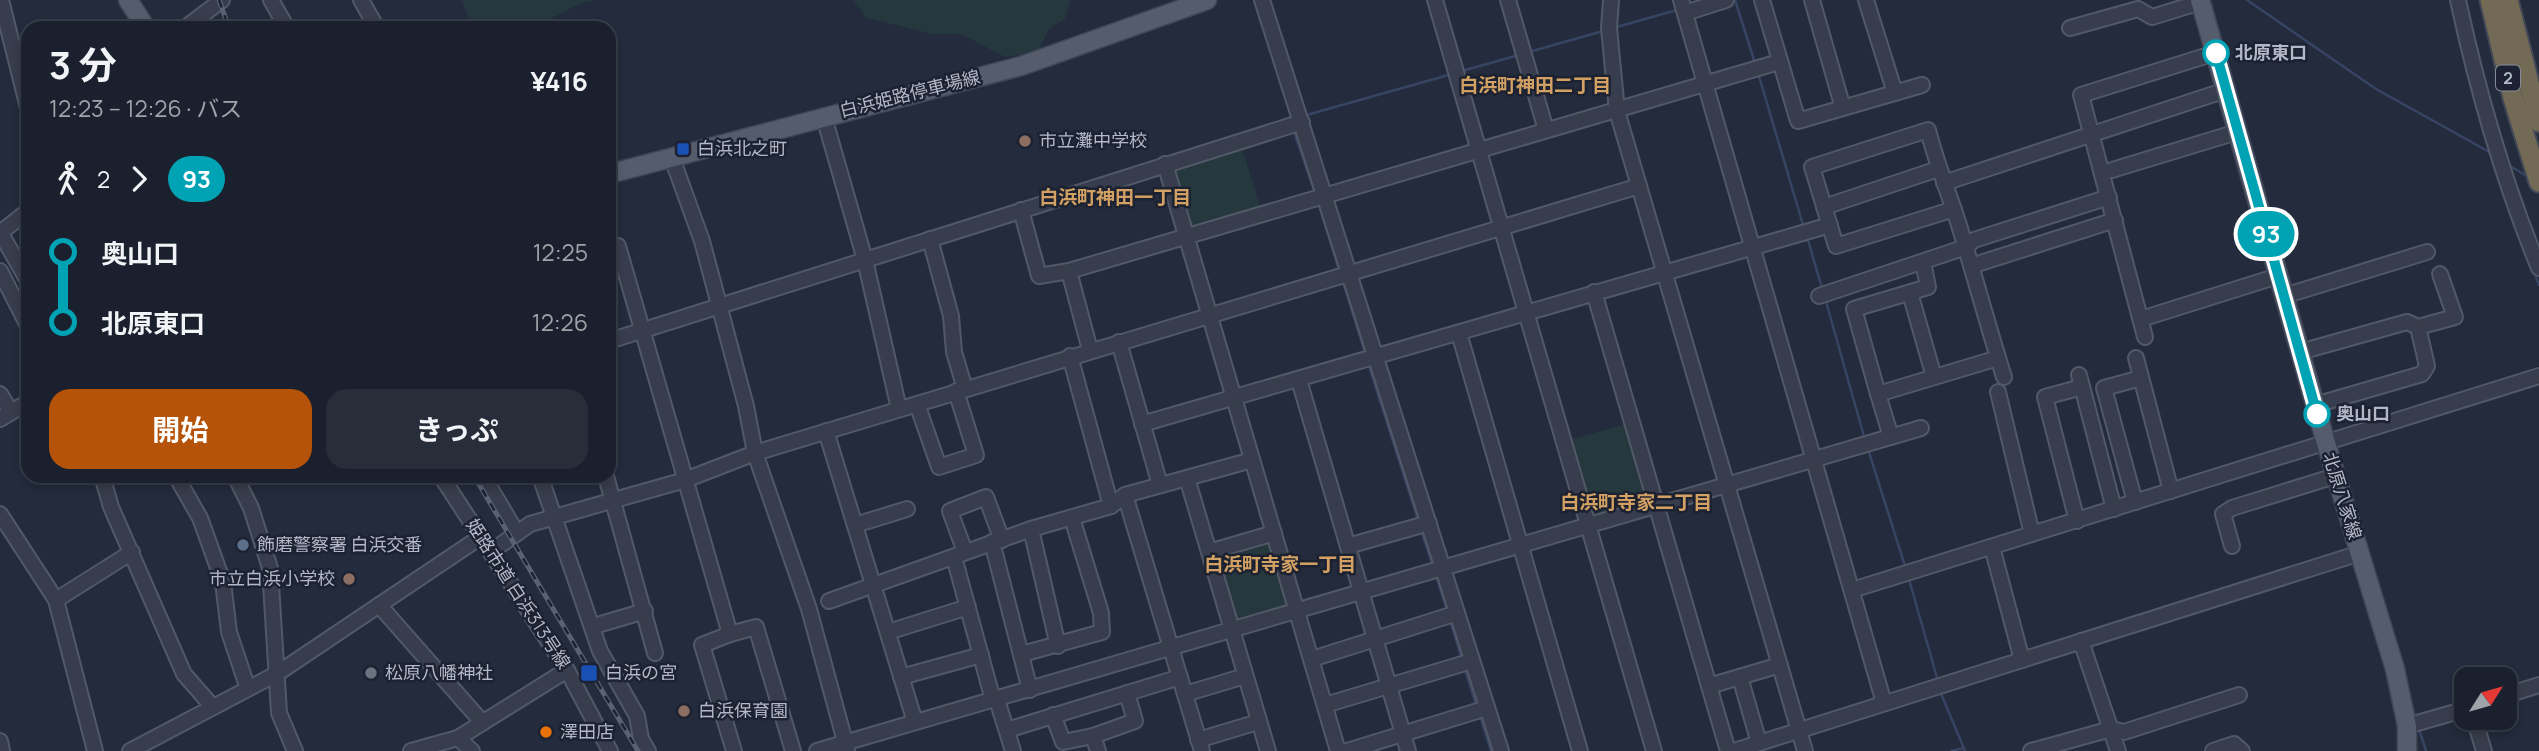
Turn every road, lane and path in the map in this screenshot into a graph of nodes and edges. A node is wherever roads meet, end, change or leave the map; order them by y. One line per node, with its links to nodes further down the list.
1 (1, 0): 27 (street)
2 (128, 0): 20 (main road)
3 (222, 0): 21 (street)
4 (271, 0): 22 (street)
5 (361, 0): 23 (street)
6 (1207, 0): 34 (main road, 白浜姫路停車場線)
7 (1262, 0): 35 (street)
8 (1435, 0): 40 (street)
9 (1508, 0): 37 (street)
10 (1611, 0): 33 (street)
11 (1726, 0): 19 (street)
12 (1762, 0): 26 (street)
13 (1812, 0): 32 (street)
14 (1866, 0): 31 (street)
15 (2458, 0): 67 (street)
16 (2490, 0): 46 (highway, 2)
17 (2508, 0): 36 (highway, 2)
18 (2201, 1): 24 (street); 25 (main road, 北原八家線)
19 (1683, 6): 28 (street)
20 (142, 21)
21 (194, 21)
22 (283, 21)
23 (373, 21)
24 (2070, 27)
25 (2216, 53): 30 (main road, 北原八家線); 39 (street)
26 (1779, 62): 28 (street); 32 (street)
27 (21, 80)
28 (1706, 85): 33 (street); 61 (street)
29 (1922, 85): 31 (street)
30 (2226, 90): 38 (main road, 北原八家線); 39 (street)
31 (1895, 93): 32 (street)
32 (1843, 108)
33 (1617, 111): 37 (street); 47 (street)
34 (824, 117): 41 (main road, 白浜姫路停車場線); 64 (street)
35 (1297, 121): 42 (street); 48 (street)
36 (2539, 122)
37 (1546, 130): 40 (street)
38 (2237, 132): 43 (street); 74 (main road, 北原八家線)
39 (2091, 133): 45 (street); 49 (street)
40 (1478, 150): 48 (street); 56 (street)
41 (672, 158): 44 (main road, 白浜姫路停車場線); 79 (street)
42 (1165, 164): 52 (street); 58 (street)
43 (2112, 170)
44 (616, 172)
45 (1941, 176): 50 (street); 50 (street); 51 (street)
46 (2539, 182)
47 (1639, 186): 56 (street); 71 (street)
48 (1319, 197): 58 (street); 72 (street)
49 (2109, 197): 54 (street); 62 (street)
50 (1824, 207): 55 (street)
51 (1954, 209): 55 (street); 62 (street)
52 (1021, 210): 59 (street); 70 (street)
53 (21, 216): 57 (street)
54 (2115, 220): 66 (street); 83 (street)
55 (1830, 225): 61 (street)
56 (1501, 229): 72 (street); 81 (street)
57 (0, 232): 68 (street)
58 (1187, 236): 70 (street); 82 (street)
59 (930, 239): 64 (street); 101 (street)
60 (618, 246): 85 (street)
61 (1752, 247): 71 (street); 118 (street)
62 (1966, 247): 65 (street); 66 (street)
63 (2427, 252): 77 (street)
64 (864, 257): 79 (street); 109 (street)
65 (1923, 262): 76 (street); 78 (street)
66 (1971, 266): 94 (street)
67 (2539, 268)
68 (21, 269)
69 (0, 271): 80 (street)
70 (1069, 271): 90 (street)
71 (1665, 272): 75 (street); 130 (street)
72 (1349, 273): 82 (street); 93 (street)
73 (2441, 274): 84 (street)
74 (2278, 276): 77 (main road, 北原八家線); 83 (street)
75 (1594, 292): 81 (street); 136 (street)
76 (1910, 293): 97 (street); 104 (street)
77 (2291, 294): 91 (main road, 北原八家線)
78 (1819, 296)
79 (719, 307): 85 (street); 116 (street)
80 (21, 312)
81 (1526, 312): 86 (street); 145 (street)
82 (1208, 315): 89 (street); 105 (street)
83 (2141, 319): 87 (street)
84 (2417, 327): 91 (street); 106 (street)
85 (643, 331): 88 (street); 121 (street)
86 (1459, 333): 93 (street); 151 (street)
87 (2145, 337)
88 (616, 339)
89 (1119, 342): 90 (street); 111 (street)
90 (1090, 350): 92 (street)
91 (2307, 350): 106 (main road, 北原八家線)
92 (1070, 356): 101 (street); 135 (street)
93 (1377, 356): 100 (street); 144 (street)
94 (1998, 358): 97 (street); 98 (street)
95 (2136, 358): 99 (street)
96 (2539, 376): 115 (street)
97 (1934, 377): 104 (street)
98 (2004, 377)
99 (2141, 378): 131 (street); 134 (street)
100 (1299, 380): 105 (street); 153 (street)
101 (961, 390): 107 (street); 107 (street)
102 (1998, 391): 149 (street)
103 (0, 394): 110 (street)
104 (1878, 394): 114 (street)
105 (1234, 399): 111 (street); 117 (street)
106 (2321, 403): 115 (main road, 北原八家線)
107 (917, 404): 109 (street)
108 (21, 406): 110 (street)
109 (899, 409): 113 (street)
110 (5, 416)
111 (1142, 424): 129 (street)
112 (1921, 428): 114 (street)
113 (826, 431): 116 (street); 143 (street)
114 (1891, 437): 118 (street)
115 (2326, 443): 119 (main road, 北原八家線); 131 (street)
116 (755, 453): 121 (street); 223 (street)
117 (1252, 460): 120 (street); 148 (street)
118 (1815, 461): 130 (street); 163 (street)
119 (2335, 476): 154 (street); 159 (main road, 北原八家線)
120 (1187, 478): 129 (street); 158 (street)
121 (685, 480): 133 (street); 175 (street)
122 (104, 483): 157 (street)
123 (180, 483): 194 (street)
124 (238, 483): 188 (street)
125 (446, 483): 150 (street, 姫路市道 白浜313号線)
126 (487, 483): 147 (street)
127 (543, 483): 140 (street)
128 (608, 483): 133 (street)
129 (1160, 485): 132 (street)
130 (1728, 485): 136 (street); 186 (street)
131 (2171, 491): 134 (street)
132 (1125, 495): 135 (street); 179 (street)
133 (613, 500): 140 (street); 169 (street)
134 (2135, 502): 138 (street)
135 (1111, 506): 141 (street)
136 (1656, 506): 145 (street); 196 (street)
137 (907, 509): 143 (street)
138 (2114, 509): 142 (street); 142 (street)
139 (0, 514): 165 (street)
140 (555, 517): 147 (street); 172 (street)
141 (1072, 517): 146 (street); 178 (street)
142 (2077, 521): 149 (street)
143 (855, 525): 162 (street)
144 (1422, 525): 153 (street); 161 (street)
145 (1588, 526): 151 (street); 243 (street)
146 (1031, 529): 152 (street); 178 (street)
147 (517, 533): 156 (street)
148 (1274, 533): 158 (street); 170 (street)
149 (2032, 534): 155 (street)
150 (482, 536): 156 (street, 姫路市道 白浜313号線); 167 (street)
151 (1519, 540): 161 (street); 242 (street)
152 (997, 541): 160 (street); 160 (street); 182 (street)
153 (1348, 546): 164 (street)
154 (2232, 546)
155 (1992, 547): 163 (street); 184 (street)
156 (492, 551): 187 (street, 姫路市道 白浜313号線)
157 (132, 552): 165 (street); 205 (street)
158 (1209, 552): 173 (street)
159 (2360, 553): 177 (street); 212 (main road, 北原八家線)
160 (959, 555): 162 (street); 168 (street)
161 (1436, 571): 164 (street); 171 (street)
162 (874, 587): 166 (street); 174 (street)
163 (1852, 590): 203 (street)
164 (1363, 592): 170 (street); 176 (street)
165 (56, 600): 225 (street)
166 (829, 601)
167 (379, 605): 188 (street); 209 (street)
168 (968, 607): 174 (street); 181 (street)
169 (645, 611): 172 (street); 180 (street)
170 (1298, 611): 173 (street); 183 (street)
171 (1457, 613): 176 (street); 185 (street)
172 (594, 626): 231 (street)
173 (1232, 629): 179 (street); 191 (street)
174 (888, 632): 189 (street)
175 (730, 634): 232 (street); 233 (street)
176 (1375, 640): 183 (street); 195 (street)
177 (2081, 641): 184 (street); 213 (street)
178 (1058, 646): 182 (street)
179 (1171, 647): 190 (street); 197 (street)
180 (655, 653)
181 (981, 654): 189 (street); 202 (street)
182 (1022, 654): 197 (street)
183 (1312, 659): 204 (street)
184 (2022, 660): 203 (street)
185 (1472, 661): 195 (street); 206 (street)
186 (1780, 665): 192 (street); 216 (street)
187 (567, 670): 209 (street); 230 (street, 姫路市道 白浜313号線)
188 (278, 673): 194 (street); 227 (street)
189 (901, 677): 210 (street)
190 (1180, 677): 199 (street); 200 (street)
191 (1245, 677): 200 (street); 211 (street)
192 (1740, 677): 196 (street); 221 (street)
193 (2539, 685): 198 (street)
194 (247, 686): 205 (street)
195 (1389, 686): 204 (street); 217 (street)
196 (1709, 686): 244 (street)
197 (1030, 690): 202 (street)
198 (2517, 692)
199 (1127, 693): 208 (street); 218 (street)
200 (1185, 694): 222 (street)
201 (2239, 695): 213 (street)
202 (995, 700): 210 (street); 214 (street)
203 (1884, 703): 216 (street)
204 (1325, 705): 238 (street)
205 (212, 706): 226 (street)
206 (1481, 710): 217 (street); 241 (street)
207 (2454, 712): 212 (street)
208 (1053, 715): 214 (street); 218 (street)
209 (482, 722): 219 (street)
210 (915, 722): 223 (street)
211 (1258, 722): 222 (street); 237 (street)
212 (2414, 724): 251 (main road, 北原八家線)
213 (2111, 729): 247 (street); 248 (street)
214 (1006, 730): 235 (street)
215 (2478, 730): 252 (street)
216 (1799, 731): 221 (street); 246 (street)
217 (1403, 734): 239 (street); 240 (street)
218 (1093, 736): 236 (street)
219 (458, 738): 228 (street); 229 (street)
220 (0, 741): 224 (street)
221 (1759, 743): 245 (street)
222 (1200, 746)
223 (847, 747): 234 (street)
224 (2, 751)
225 (94, 751)
226 (130, 751)
227 (295, 751)
228 (411, 751)
229 (472, 751)
230 (610, 751)
231 (648, 751)
232 (734, 751)
233 (793, 751)
234 (817, 751)
235 (1013, 751)
236 (1098, 751)
237 (1268, 751)
238 (1338, 751)
239 (1346, 751)
240 (1408, 751)
241 (1501, 751)
242 (1580, 751)
243 (1654, 751)
244 (1728, 751)
245 (1734, 751)
246 (1805, 751)
247 (2031, 751)
248 (2118, 751)
249 (2213, 751): 250 (street)
250 (2242, 751)
251 (2407, 751)
252 (2484, 751)

